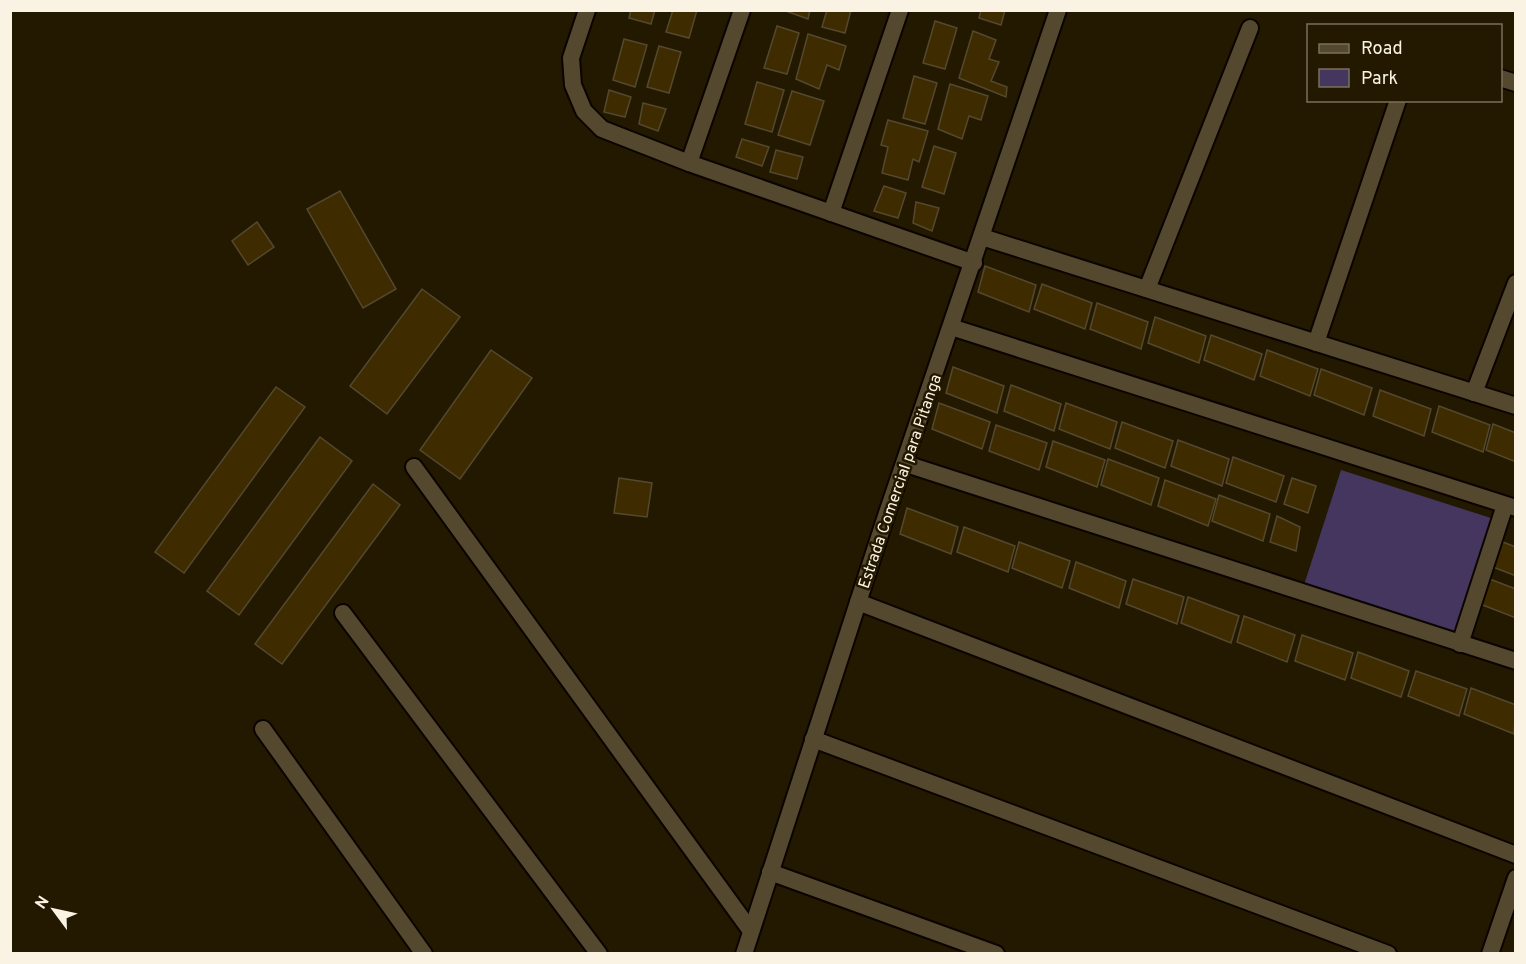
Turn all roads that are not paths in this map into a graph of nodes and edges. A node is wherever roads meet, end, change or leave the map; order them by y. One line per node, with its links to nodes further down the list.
1 (587, 10): 7 (street)
2 (742, 10): 7 (street)
3 (900, 10): 8 (street)
4 (1058, 10): 9 (street, Estrada Comercial para Pitanga)
5 (1250, 28): 12 (street)
6 (1397, 102): 14 (street)
7 (689, 163): 8 (street)
8 (831, 213): 10 (street)
9 (982, 237): 10 (street, Estrada Comercial para Pitanga); 12 (street)
10 (974, 263): 13 (street, Estrada Comercial para Pitanga)
11 (1515, 283): 15 (street)
12 (1147, 289): 14 (street)
13 (951, 327): 17 (street, Estrada Comercial para Pitanga); 19 (street)
14 (1316, 343): 15 (street)
15 (1474, 393): 16 (street)
16 (1515, 406)
17 (906, 464): 20 (street, Estrada Comercial para Pitanga); 22 (street)
18 (414, 467): 29 (street)
19 (1510, 506): 22 (street)
20 (858, 602): 25 (street, Estrada Comercial para Pitanga); 26 (street)
21 (343, 613): 31 (street)
22 (1460, 644): 23 (street)
23 (1515, 661)
24 (263, 729): 30 (street)
25 (813, 739): 27 (street, Estrada Comercial para Pitanga); 34 (street)
26 (1515, 855)
27 (770, 872): 29 (street, Estrada Comercial para Pitanga); 33 (street)
28 (1515, 878): 35 (street)
29 (751, 932): 32 (street, Estrada Comercial para Pitanga)
30 (424, 954)
31 (599, 954)
32 (744, 954)
33 (996, 954)
34 (1388, 954)
35 (1490, 954)

